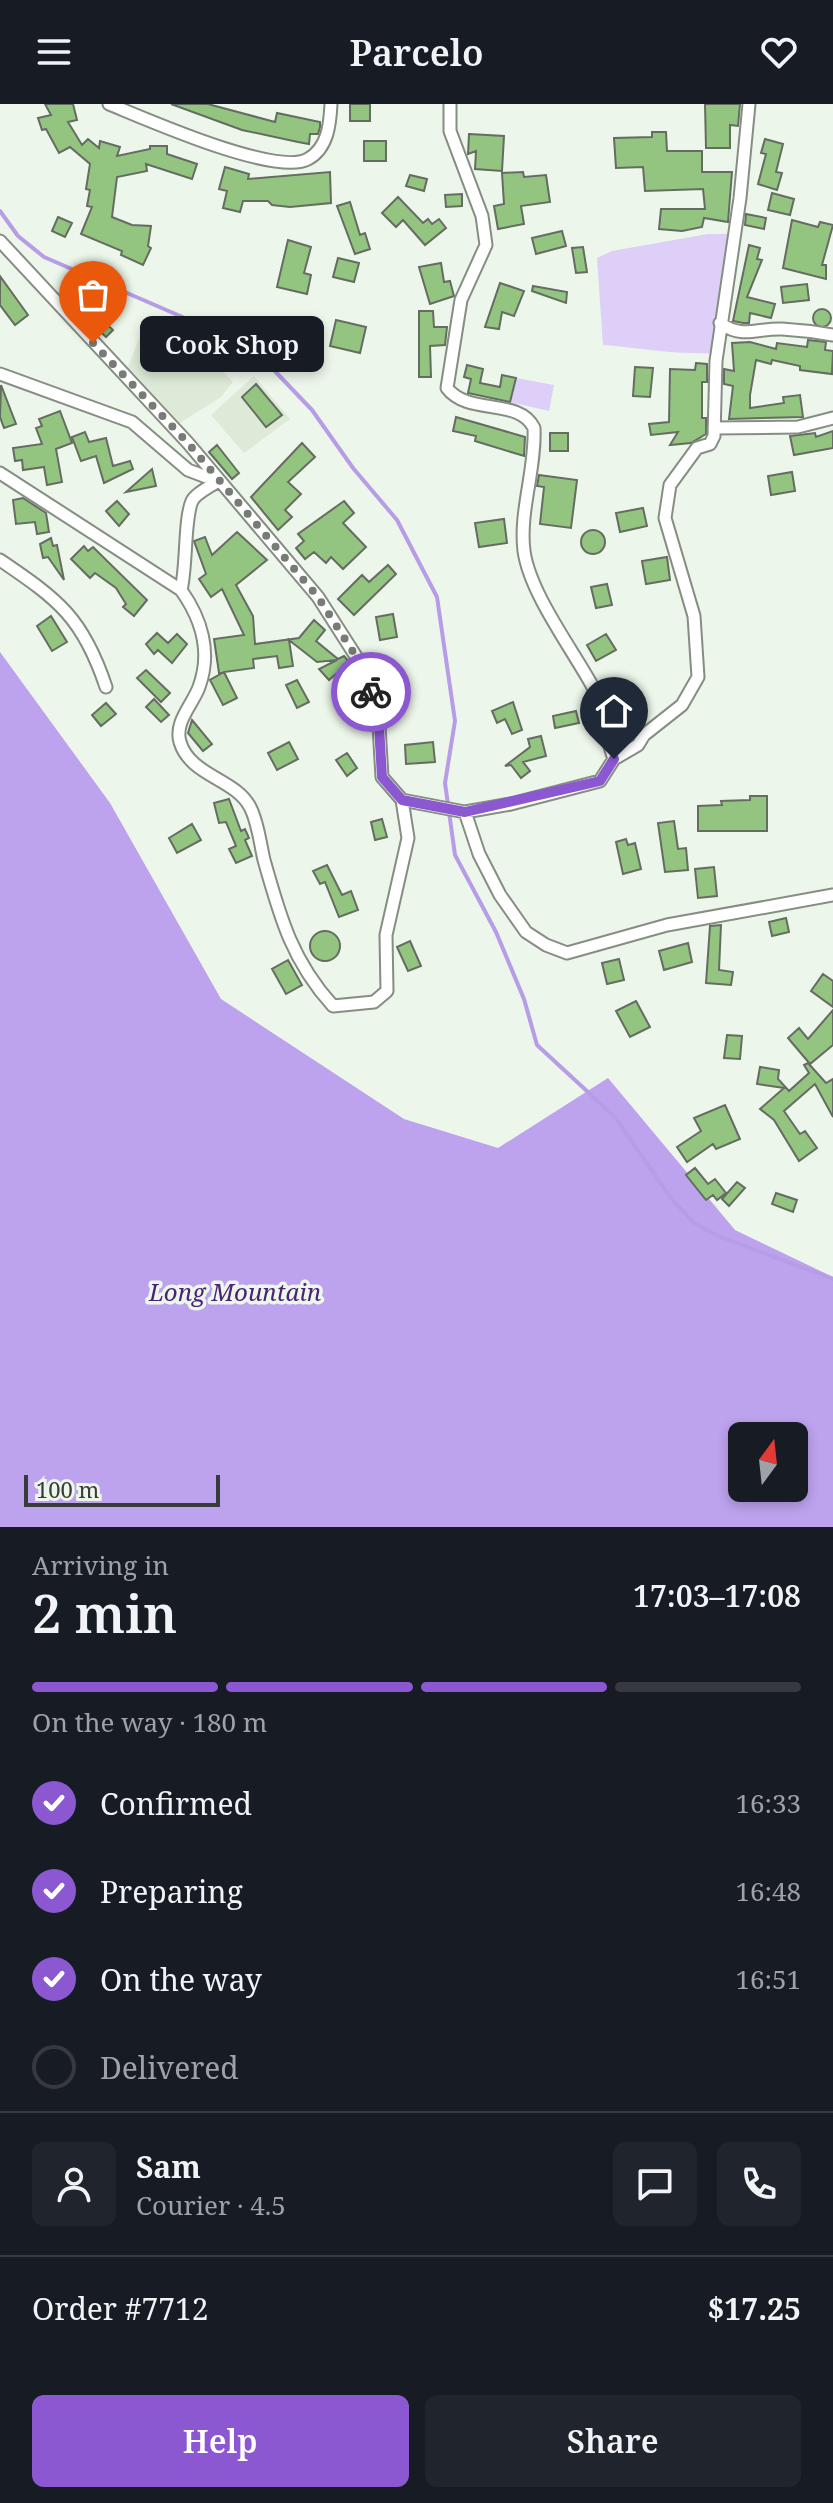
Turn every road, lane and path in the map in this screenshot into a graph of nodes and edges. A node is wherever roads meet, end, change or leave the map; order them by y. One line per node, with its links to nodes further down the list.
1 (109, 104): 2 (street)
2 (331, 104)
3 (450, 104): 16 (street)
4 (749, 104): 6 (street)
5 (0, 241): 12 (street)
6 (720, 323): 7 (street); 10 (street)
7 (833, 335)
8 (0, 374): 12 (street)
9 (833, 418): 10 (street)
10 (714, 428): 16 (street)
11 (0, 473): 14 (street)
12 (218, 481): 14 (street); 17 (street)
13 (0, 560): 15 (street)
14 (181, 590): 17 (street)
15 (106, 687)
16 (614, 759): 18 (street)
17 (402, 800): 18 (street)
18 (459, 811): 19 (street)
19 (833, 895)

